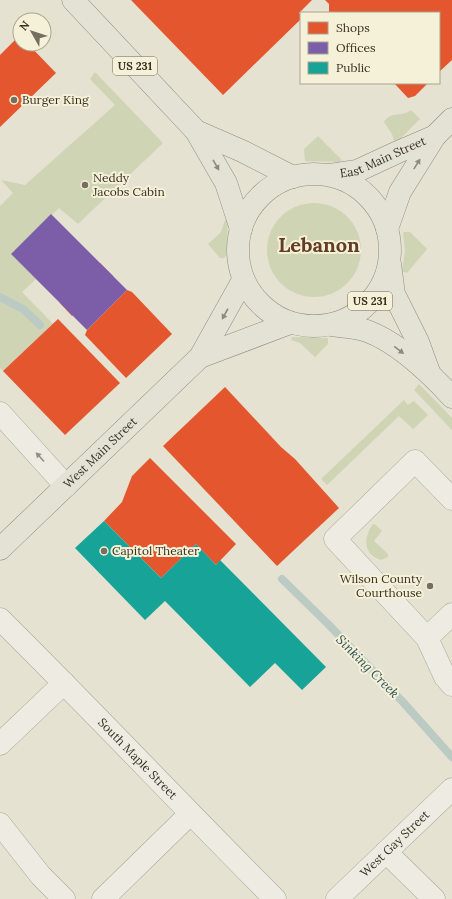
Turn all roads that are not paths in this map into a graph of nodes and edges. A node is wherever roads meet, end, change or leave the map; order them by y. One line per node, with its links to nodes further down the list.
1 (73, 0): 3 (main road, US 231)
2 (452, 119): 4 (main road, East Main Street)
3 (196, 131): 6 (main road, US 231); 8 (main road, US 231, one-way to 8)
4 (435, 136): 5 (main road, East Main Street); 7 (main road, East Main Street, one-way to 4)
5 (330, 176): 6 (main road, US 231); 7 (main road, US 231)
6 (293, 177): 8 (main road, US 231)
7 (387, 229): 9 (main road, US 231)
8 (241, 230): 10 (main road, US 231)
9 (389, 259): 12 (main road, US 231); 14 (main road)
10 (243, 280): 11 (main road, US 231); 13 (main road, West Main Street, one-way to 13)
11 (290, 323): 12 (main road, US 231); 13 (main road, West Main Street)
12 (330, 325): 14 (main road, US 231, one-way to 14)
13 (200, 357): 17 (main road, West Main Street)
14 (429, 372): 15 (main road, US 231)
15 (452, 397)
16 (0, 413): 17 (street, one-way to 16)
17 (66, 486): 19 (main road, West Main Street)
18 (452, 499): 22 (street)
19 (0, 549)
20 (452, 614): 22 (street)
21 (0, 619): 23 (street, South Maple Street)
22 (427, 638): 24 (street)
23 (64, 683): 25 (street); 27 (street, South Maple Street)
24 (452, 685)
25 (0, 744)
26 (452, 788): 29 (street, West Gay Street)
27 (190, 814): 31 (street); 32 (street, South Maple Street)
28 (0, 824): 30 (street)
29 (386, 852): 33 (street, West Gay Street); 34 (street)
30 (64, 899)
31 (102, 899)
32 (275, 899)
33 (337, 899)
34 (434, 899)

